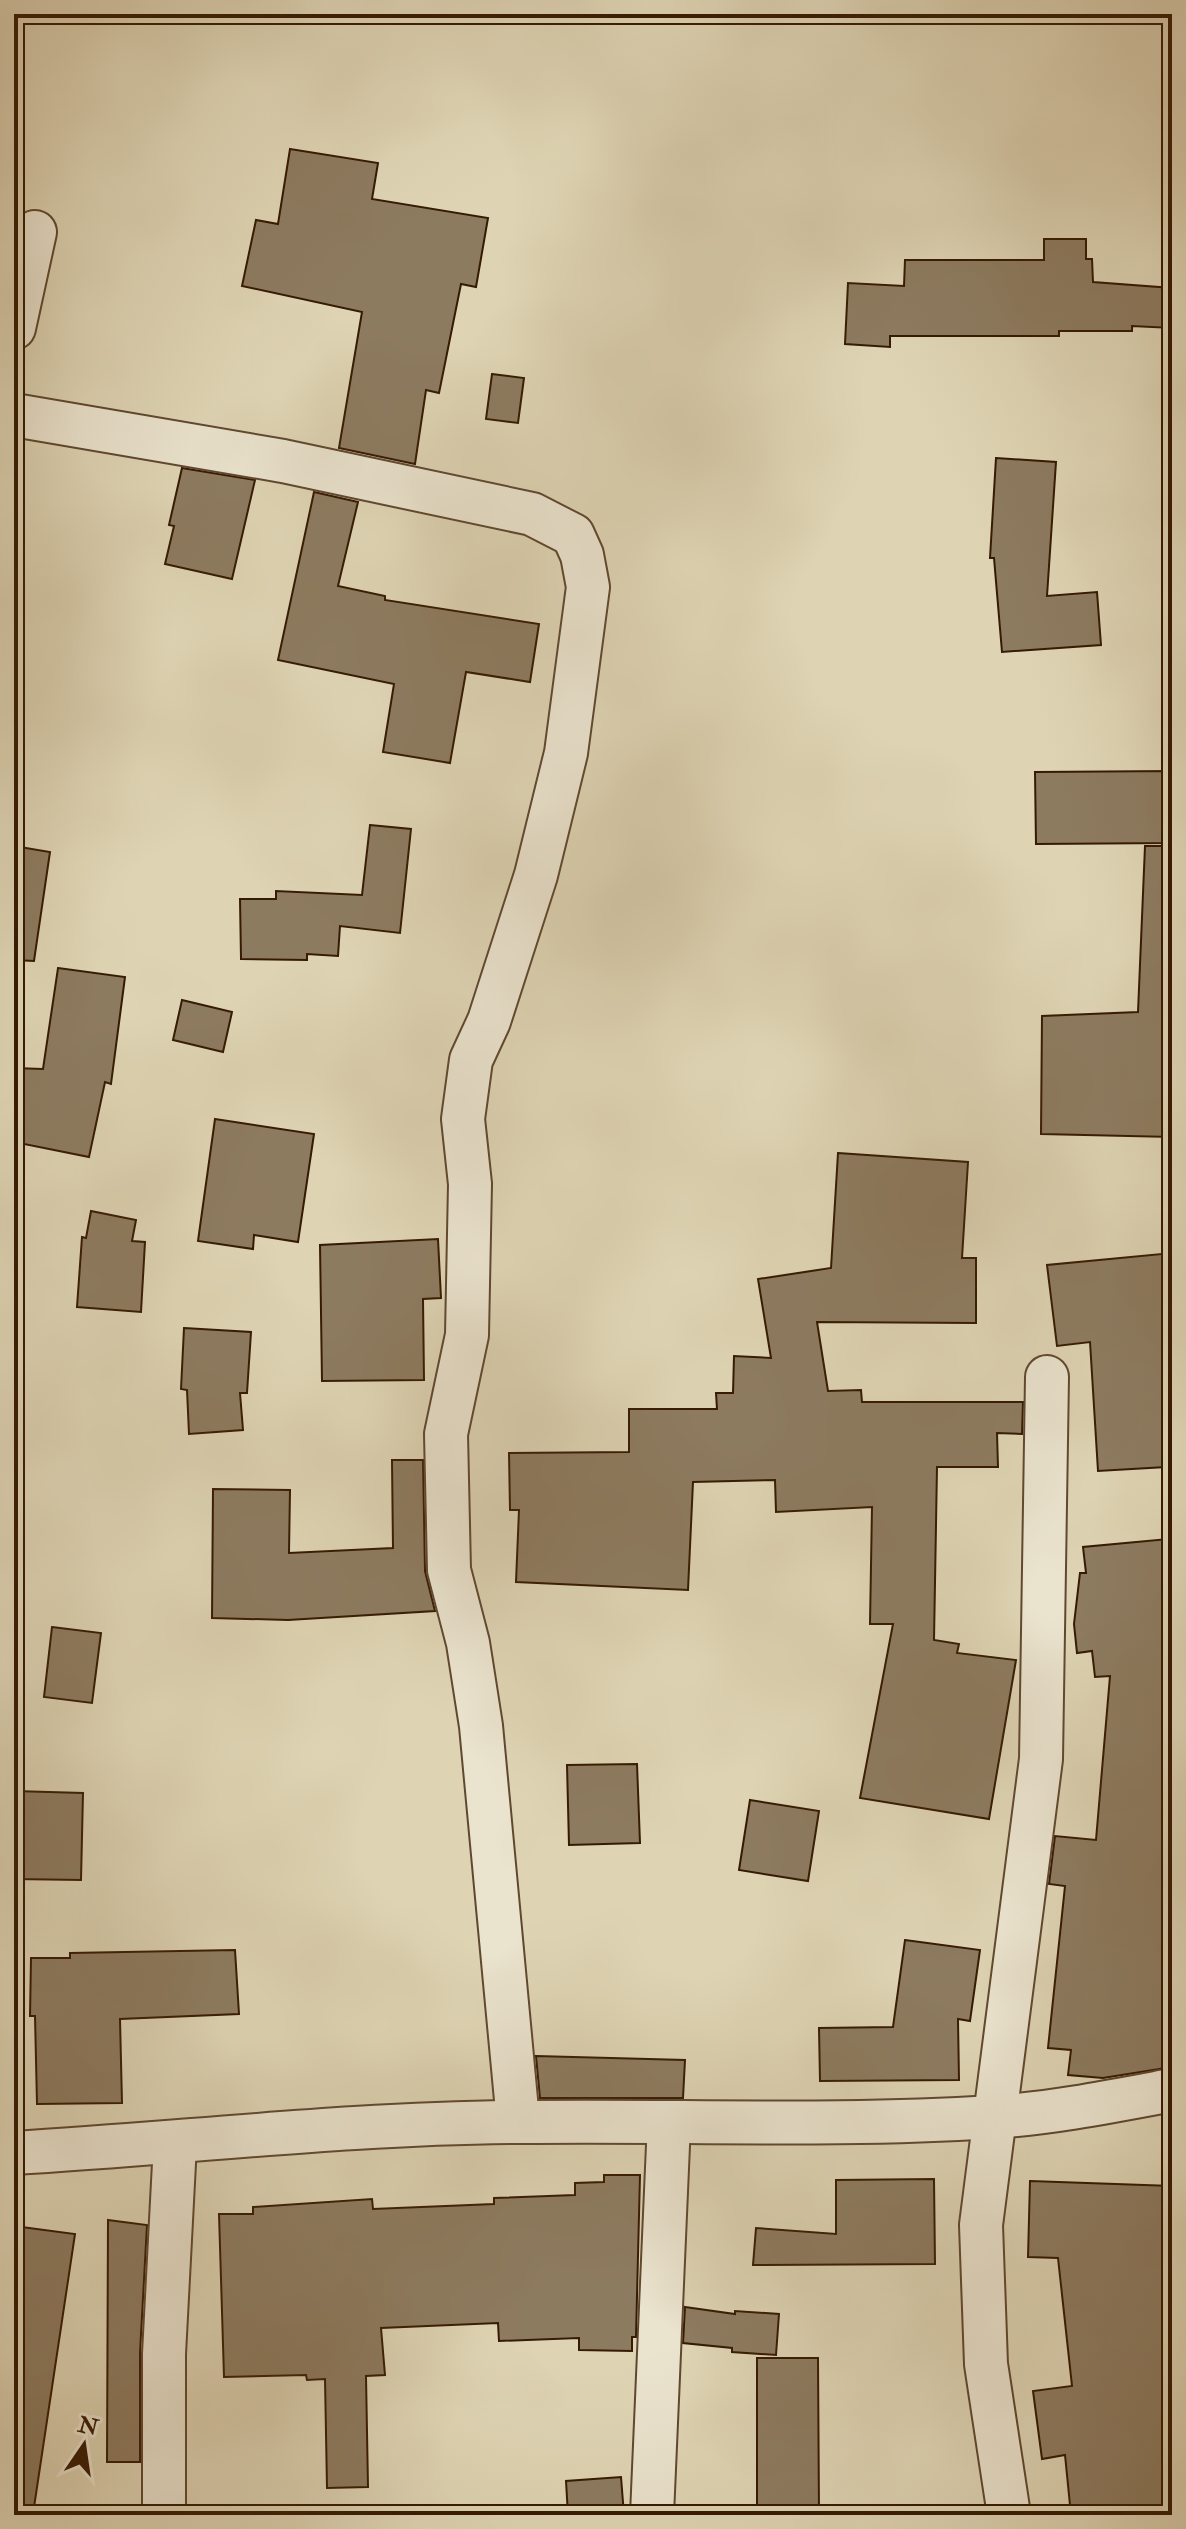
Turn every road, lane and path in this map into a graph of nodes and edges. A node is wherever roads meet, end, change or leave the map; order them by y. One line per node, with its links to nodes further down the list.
1 (35, 232): 2 (street)
2 (14, 328)
3 (14, 415): 7 (street)
4 (1047, 1377): 6 (street)
5 (1172, 2090): 6 (street)
6 (995, 2117): 8 (street); 13 (street)
7 (518, 2121): 8 (street); 9 (street)
8 (669, 2122): 12 (street)
9 (175, 2144): 10 (street); 11 (street)
10 (14, 2153)
11 (164, 2515)
12 (652, 2515)
13 (1009, 2515)

